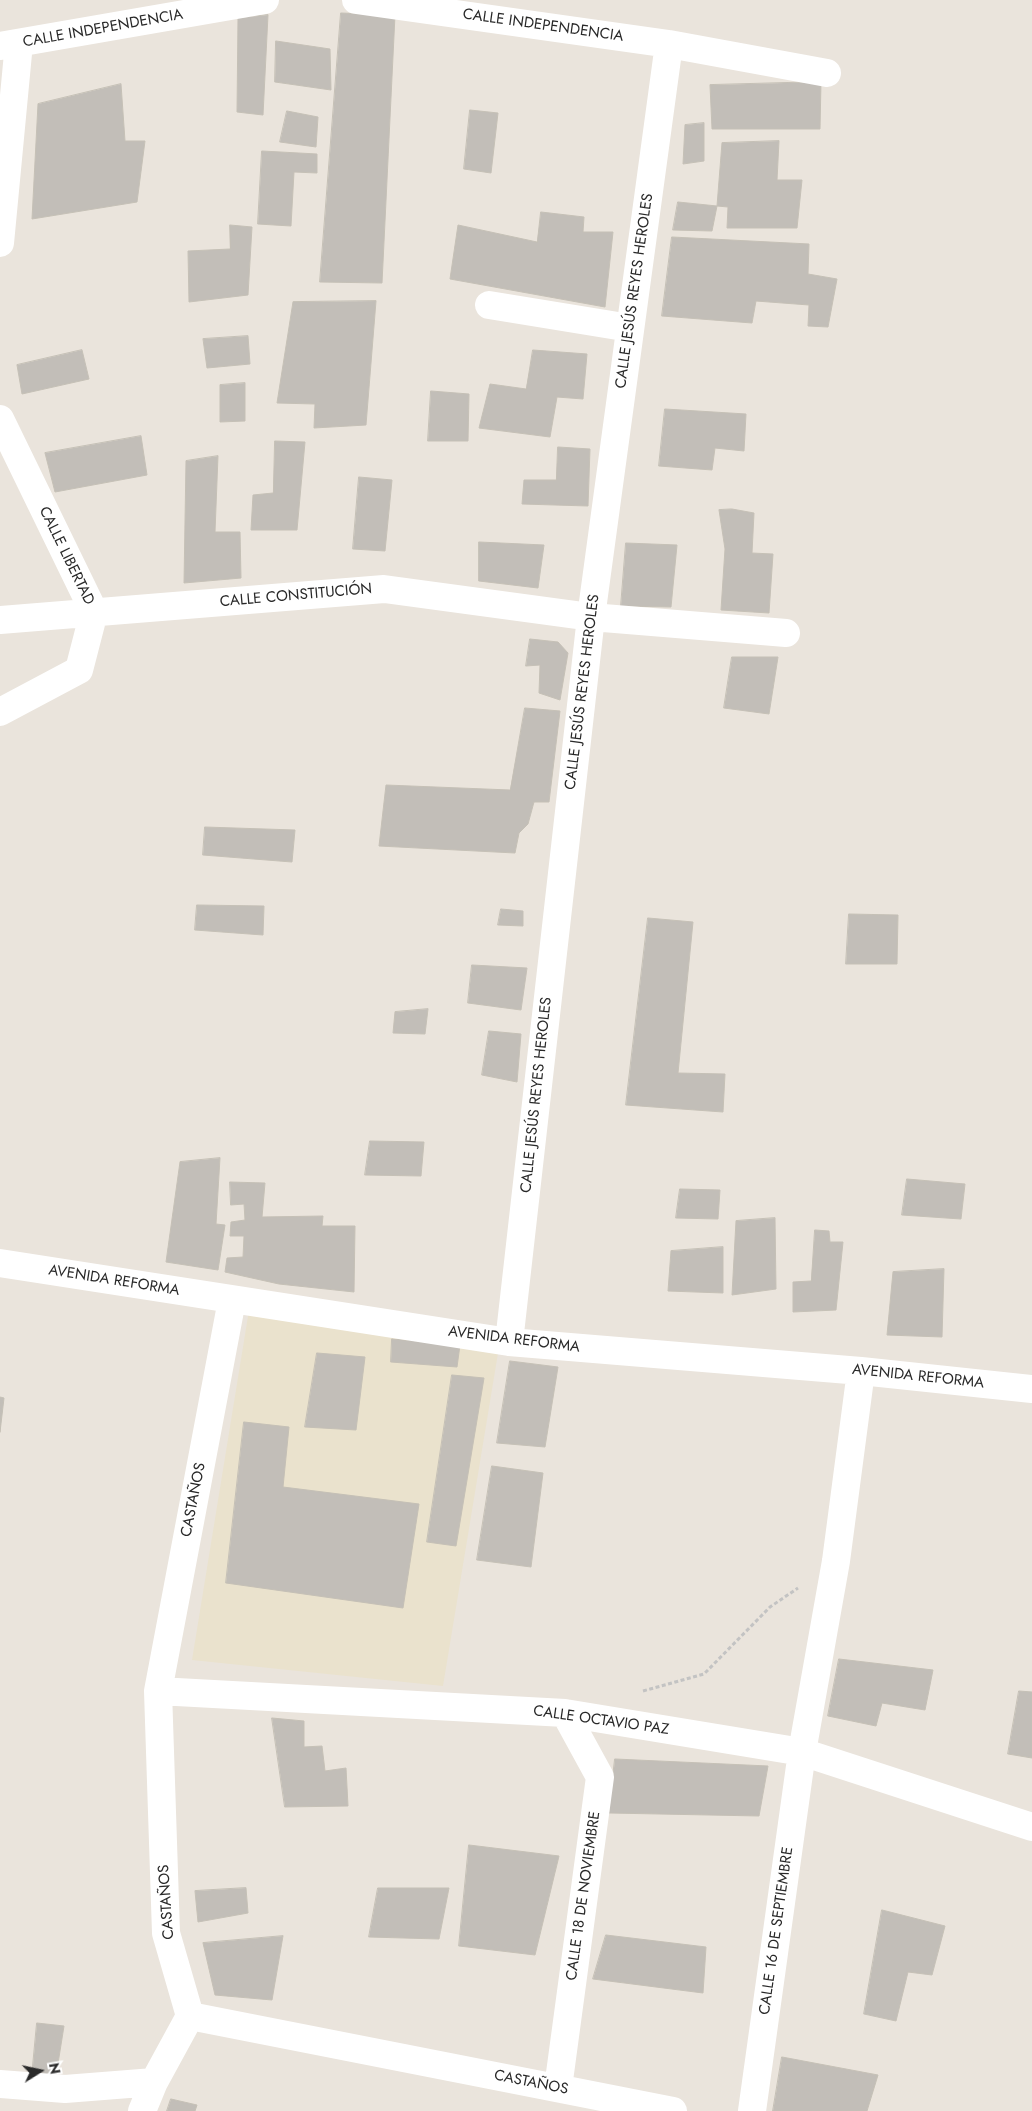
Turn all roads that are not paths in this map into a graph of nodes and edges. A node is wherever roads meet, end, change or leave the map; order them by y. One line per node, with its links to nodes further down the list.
1 (265, 0): 4 (street, CALLE INDEPENDENCIA)
2 (356, 0): 3 (street, CALLE INDEPENDENCIA)
3 (669, 44): 5 (street, CALLE INDEPENDENCIA); 8 (street, CALLE JESÚS REYES HEROLES)
4 (9, 45): 6 (street)
5 (827, 73)
6 (0, 243)
7 (489, 305): 8 (street)
8 (630, 328): 11 (street, CALLE JESÚS REYES HEROLES)
9 (0, 419): 10 (street, CALLE LIBERTAD)
10 (94, 612): 11 (street, CALLE CONSTITUCIÓN); 12 (street, CALLE CONSTITUCIÓN); 14 (street, CALLE LIBERTAD)
11 (591, 617): 13 (street, CALLE CONSTITUCIÓN); 17 (street, CALLE JESÚS REYES HEROLES)
12 (0, 620)
13 (786, 633)
14 (0, 712)
15 (0, 1263): 16 (street, AVENIDA REFORMA)
16 (232, 1300): 17 (street, AVENIDA REFORMA); 20 (street, CASTAÑOS)
17 (509, 1342): 18 (street, AVENIDA REFORMA)
18 (861, 1371): 19 (street, AVENIDA REFORMA); 22 (street, CALLE 16 DE SEPTIEMBRE)
19 (1032, 1389)
20 (158, 1691): 21 (street, CALLE OCTAVIO PAZ); 24 (street, CASTAÑOS)
21 (565, 1713): 22 (street, CALLE OCTAVIO PAZ); 27 (street, CALLE 18 DE NOVIEMBRE)
22 (802, 1752): 23 (street, CALLE OCTAVIO PAZ); 30 (street, CALLE 16 DE SEPTIEMBRE)
23 (1032, 1827)
24 (190, 2016): 25 (street); 27 (street, CASTAÑOS)
25 (154, 2082): 26 (street); 28 (street)
26 (0, 2084)
27 (558, 2088): 29 (street, CASTAÑOS)
28 (142, 2111)
29 (673, 2111)
30 (752, 2111)

